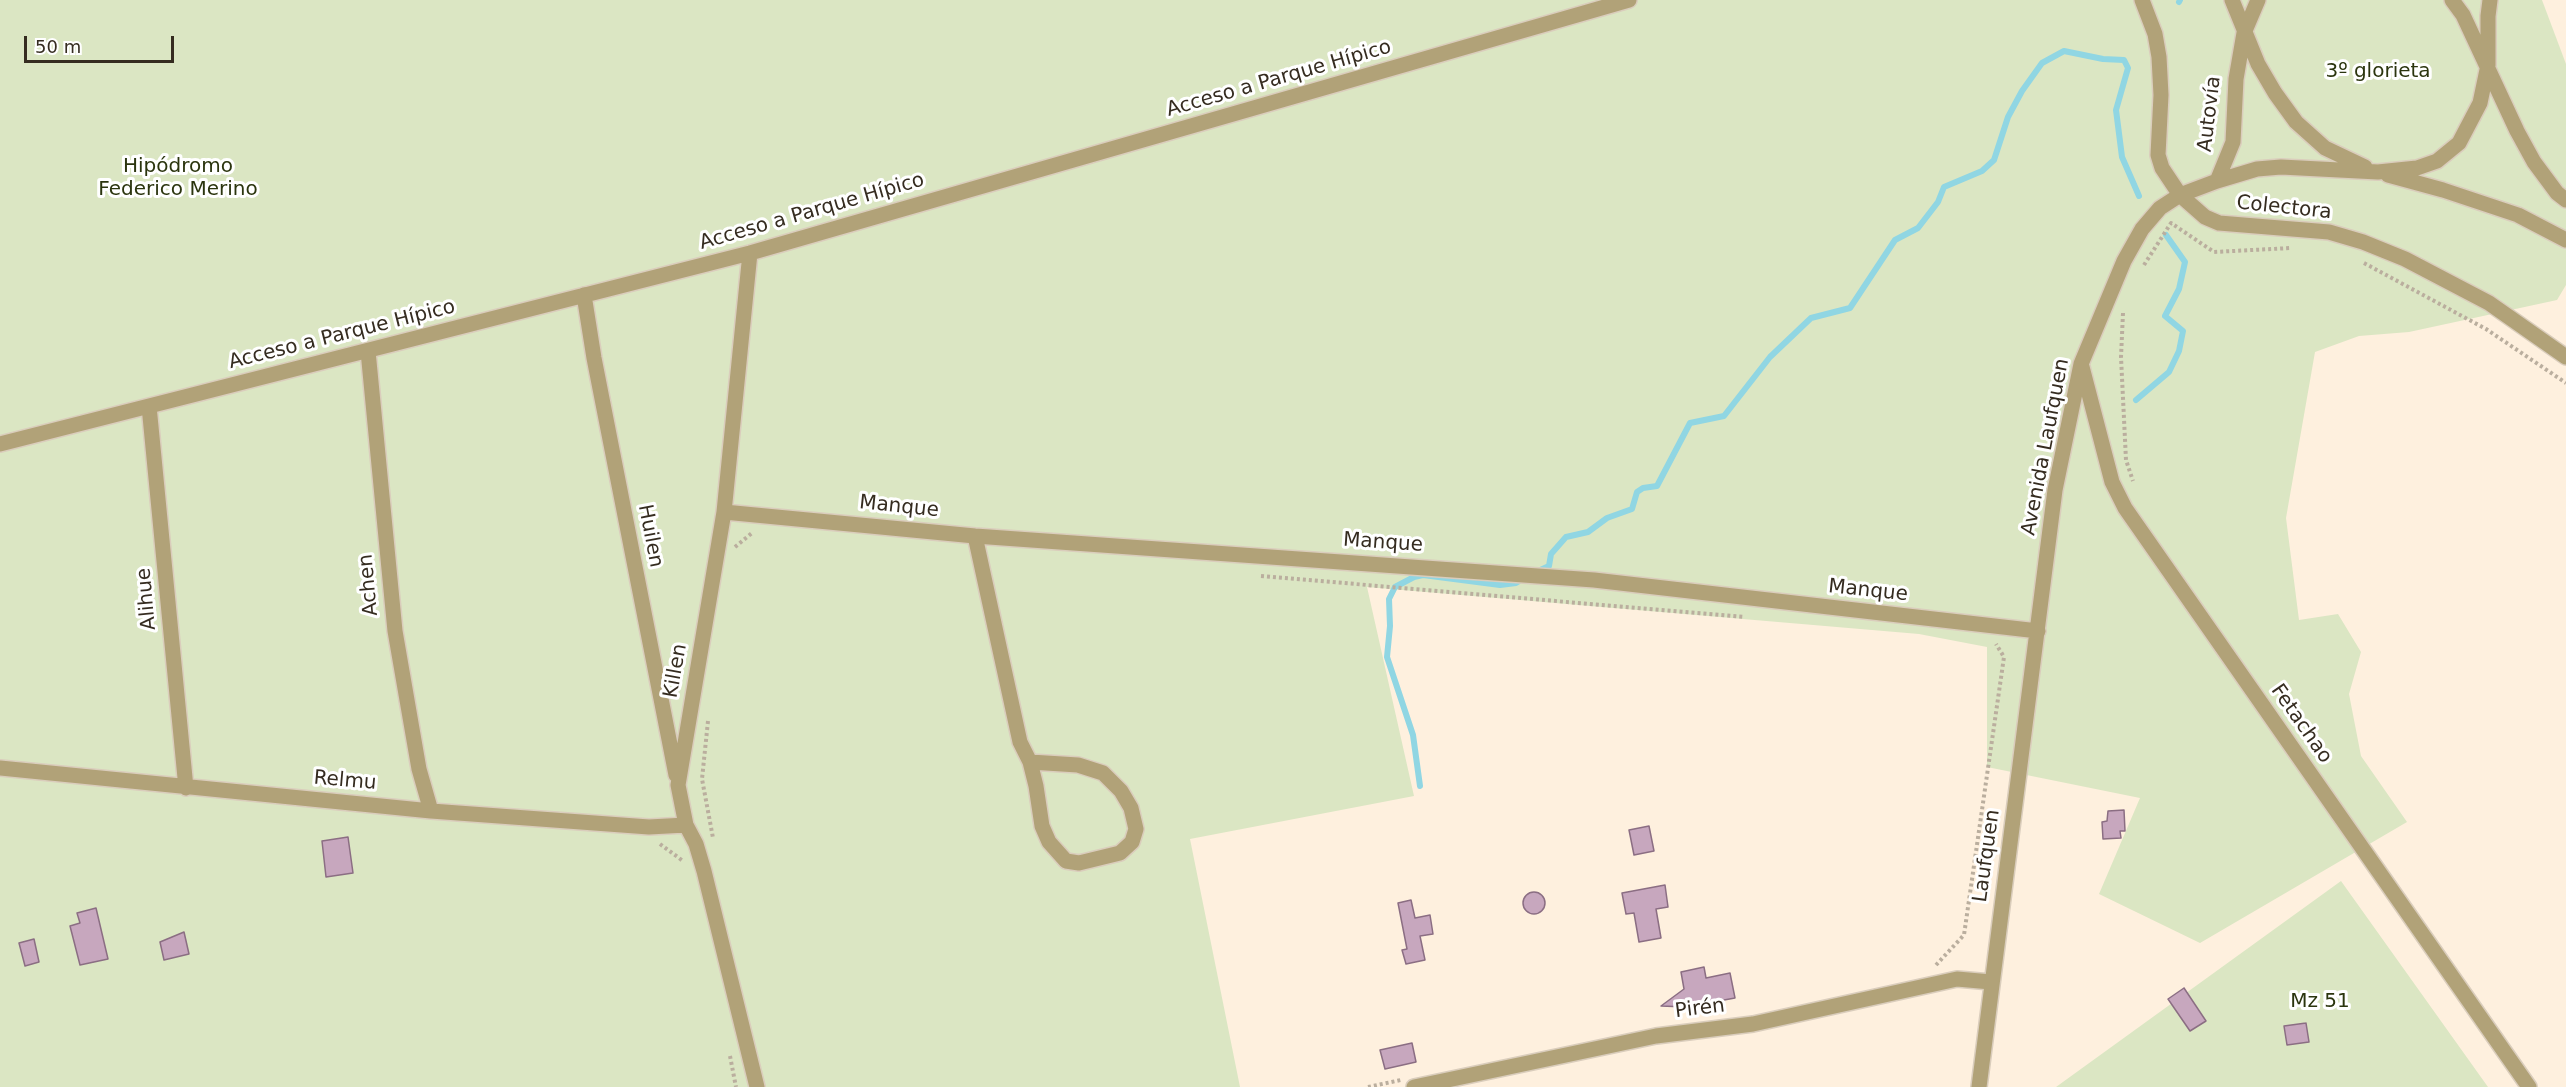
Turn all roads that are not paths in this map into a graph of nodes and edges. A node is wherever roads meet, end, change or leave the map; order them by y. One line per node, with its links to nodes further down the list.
1 (1629, 0): 14 (street, Acceso a Parque Hípico)
2 (2142, 0): 11 (street, Colectora)
3 (2232, 0): 7 (street, Autovía)
4 (2258, 0): 7 (street, Autovía)
5 (2452, 0): 8 (street)
6 (2490, 0): 8 (street)
7 (2244, 33): 9 (street, Autovía); 10 (street, Autovía)
8 (2488, 65): 9 (street); 12 (street)
9 (2378, 172): 10 (street, Autovía); 13 (street, Autovía)
10 (2217, 181): 11 (street, Avenida Laufquen)
11 (2180, 195): 17 (street, Colectora); 18 (street, Avenida Laufquen)
12 (2566, 200)
13 (2566, 240)
14 (750, 253): 15 (street, Acceso a Parque Hípico); 21 (street, Killen)
15 (584, 295): 16 (street, Acceso a Parque Hípico); 26 (street, Huilen)
16 (368, 351): 19 (street, Acceso a Parque Hípico); 28 (street, Achen)
17 (2566, 357)
18 (2081, 364): 23 (street, Avenida Laufquen); 31 (street, Fetachao)
19 (149, 406): 20 (street, Acceso a Parque Hípico); 27 (street, Alihue)
20 (0, 444)
21 (724, 512): 22 (street, Manque); 26 (street, Killen)
22 (975, 536): 23 (street, Manque); 24 (street)
23 (2038, 631): 30 (street, Laufquen)
24 (1030, 762): 24 (street)
25 (0, 768): 27 (street, Relmu)
26 (678, 785): 29 (street, Killen)
27 (186, 788): 28 (street, Relmu)
28 (431, 811): 29 (street, Relmu)
29 (686, 825): 32 (street, Killen)
30 (1991, 982): 33 (street, Pirén); 34 (street, Laufquen)
31 (2526, 1086)
32 (757, 1087)
33 (1414, 1087)
34 (1979, 1087)

